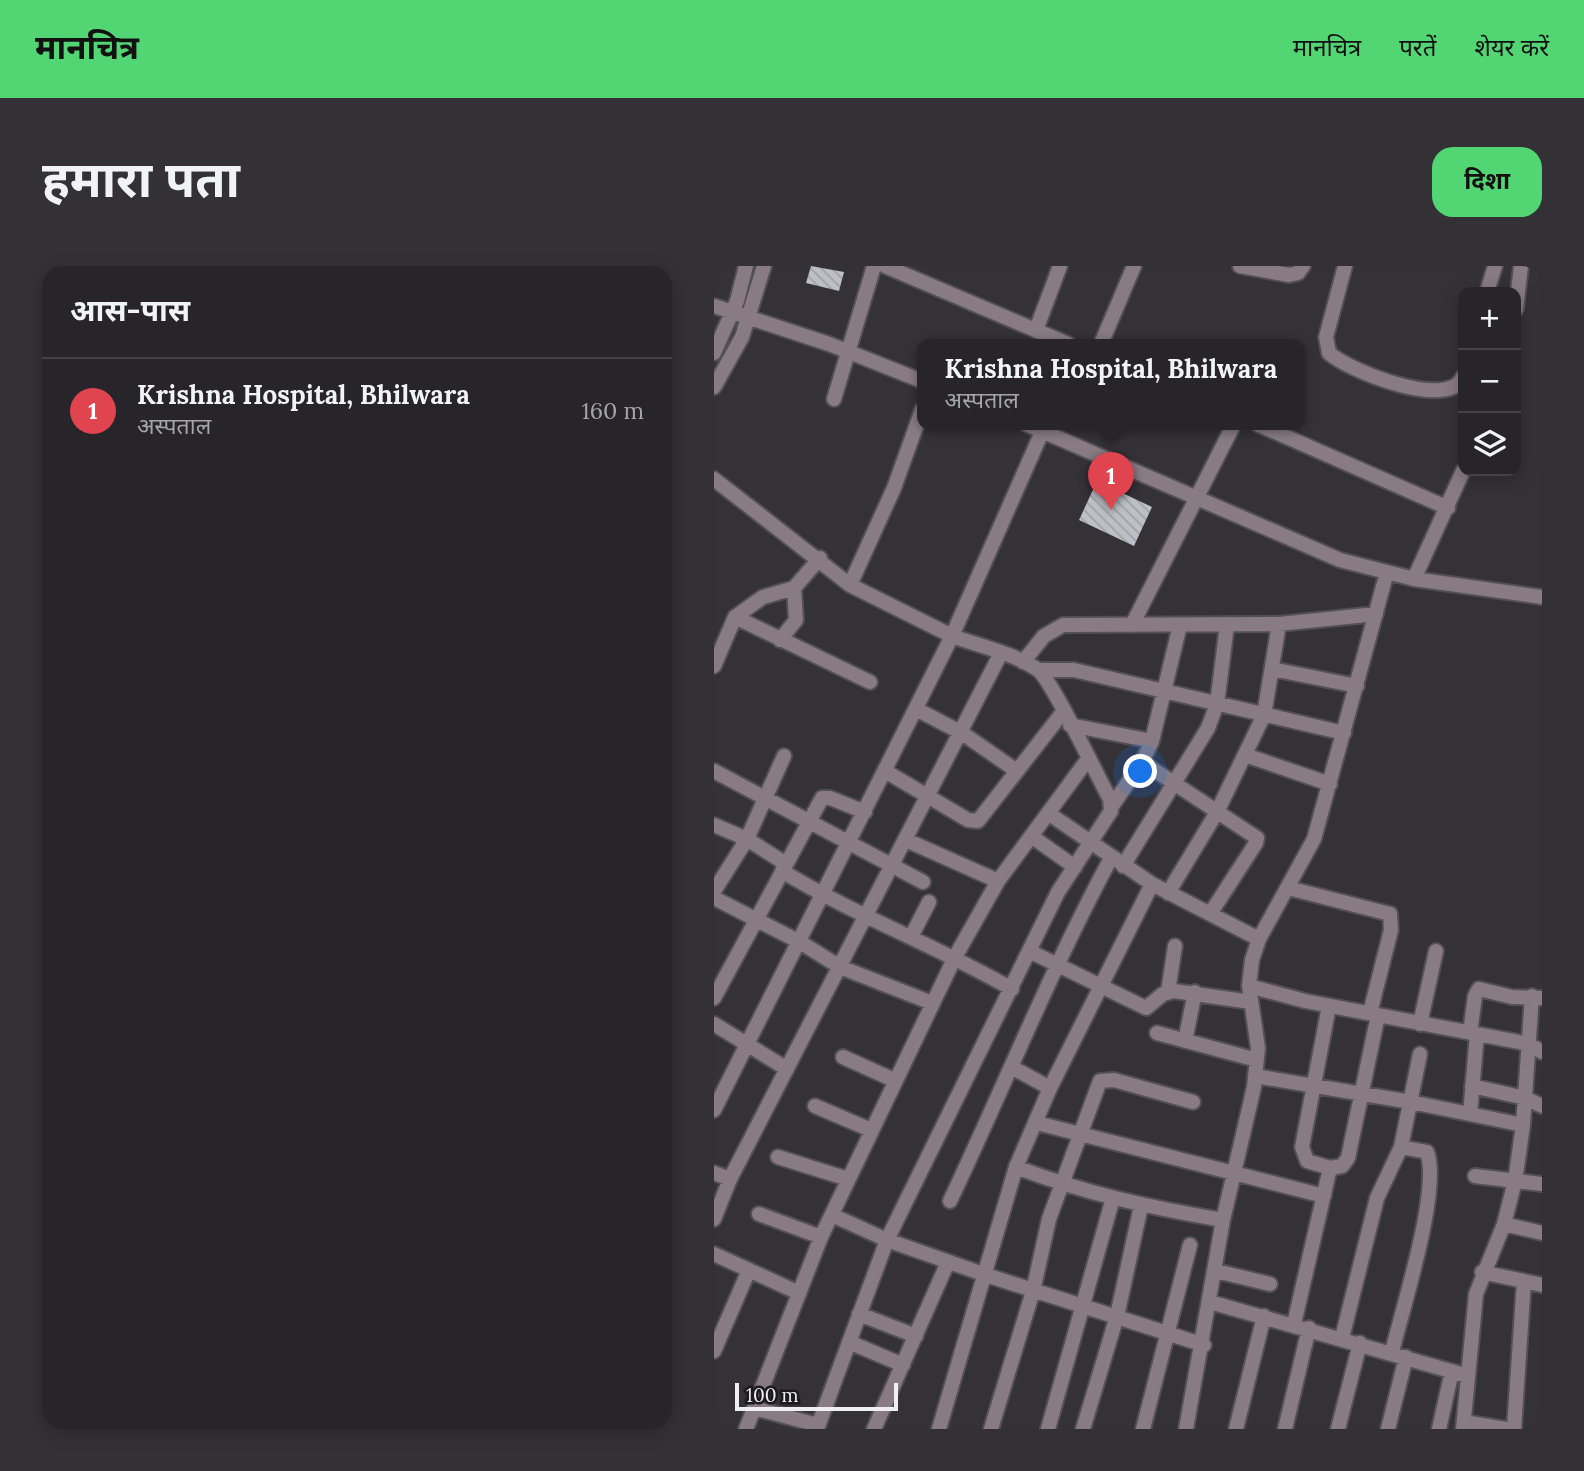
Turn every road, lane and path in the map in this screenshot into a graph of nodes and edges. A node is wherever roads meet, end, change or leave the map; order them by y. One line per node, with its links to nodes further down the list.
1 (746, 266): 15 (street)
2 (764, 266): 16 (street)
3 (874, 266): 20 (street)
4 (885, 266): 17 (street)
5 (1060, 266): 17 (street)
6 (1134, 266): 19 (street)
7 (1240, 266): 8 (street)
8 (1303, 266)
9 (1345, 266): 23 (street)
10 (1494, 266): 12 (street)
11 (1521, 266): 13 (street)
12 (1488, 287)
13 (1519, 287)
14 (714, 306): 15 (street)
15 (733, 312): 16 (street); 21 (street)
16 (748, 318): 20 (street); 24 (street)
17 (1036, 330): 18 (street)
18 (1057, 339)
19 (1103, 339)
20 (850, 352): 22 (street); 25 (street)
21 (714, 353)
22 (917, 379)
23 (1458, 384)
24 (714, 387)
25 (834, 400)
26 (917, 424): 38 (street)
27 (1038, 430): 30 (street)
28 (1231, 430): 33 (street)
29 (1271, 430): 34 (street)
30 (1042, 432): 33 (street); 47 (street)
31 (1461, 476): 34 (street)
32 (714, 480): 35 (street)
33 (1195, 498): 36 (street); 44 (street)
34 (1448, 508): 37 (street)
35 (820, 558): 38 (street); 39 (street)
36 (1387, 572): 37 (street); 41 (street)
37 (1414, 579): 40 (street)
38 (850, 584): 47 (street)
39 (794, 588): 42 (street); 48 (street)
40 (1542, 597)
41 (1376, 614): 43 (street); 55 (street)
42 (735, 617): 48 (street); 51 (street)
43 (1279, 624): 46 (street); 52 (street)
44 (1132, 625): 45 (street); 50 (street)
45 (1180, 625): 46 (street); 56 (street)
46 (1227, 625): 57 (street)
47 (952, 636): 49 (street); 58 (street)
48 (780, 640): 54 (street)
49 (1001, 653): 50 (street); 61 (street)
50 (1023, 662): 53 (street)
51 (714, 666)
52 (1272, 669): 55 (street); 59 (street)
53 (1039, 670): 56 (street); 60 (street)
54 (870, 682)
55 (1357, 686): 62 (street)
56 (1165, 692): 57 (street); 63 (street)
57 (1217, 704): 59 (street); 71 (street)
58 (916, 709): 61 (street); 68 (street)
59 (1264, 715): 62 (street); 64 (street)
60 (1067, 719): 63 (street); 66 (street); 69 (street)
61 (962, 733): 69 (street); 73 (street)
62 (1343, 733): 72 (street)
63 (1152, 741): 67 (street)
64 (1245, 755): 72 (street); 77 (street)
65 (783, 756): 74 (street)
66 (1088, 758): 75 (street); 78 (street)
67 (1142, 762): 71 (street); 75 (street)
68 (886, 771): 73 (street); 76 (street)
69 (1017, 771): 73 (street)
70 (716, 778): 74 (street)
71 (1174, 784): 77 (street); 86 (street)
72 (1330, 784): 93 (street)
73 (929, 795): 83 (street)
74 (766, 797): 79 (street); 82 (street)
75 (1112, 806): 85 (street)
76 (865, 812): 79 (street); 84 (street)
77 (1217, 812): 95 (street); 99 (street)
78 (1048, 813): 81 (street); 85 (street)
79 (810, 819): 84 (street); 88 (street)
80 (714, 825): 82 (street)
81 (1031, 836): 89 (street); 90 (street)
82 (747, 839): 88 (street); 94 (street)
83 (906, 840): 87 (street); 90 (street)
84 (850, 842): 87 (street); 96 (street)
85 (1090, 844): 86 (street); 89 (street)
86 (1117, 862): 92 (street); 110 (street)
87 (893, 865): 91 (street); 100 (street)
88 (784, 867): 96 (street); 101 (street)
89 (1075, 867): 106 (street)
90 (998, 881): 108 (street)
91 (923, 882)
92 (1153, 884): 95 (street); 112 (street)
93 (1288, 888): 103 (street); 121 (street)
94 (714, 891)
95 (1168, 893): 99 (street)
96 (823, 896): 100 (street); 104 (street)
97 (714, 898): 101 (street)
98 (929, 902): 102 (street)
99 (1210, 914): 103 (street)
100 (866, 915): 102 (street); 109 (street)
101 (757, 920): 104 (street); 117 (street)
102 (911, 937): 108 (street)
103 (1259, 939): 111 (street)
104 (800, 942): 109 (street); 127 (street)
105 (1175, 946): 114 (street)
106 (1029, 951): 110 (street); 113 (street)
107 (1436, 951): 123 (street)
108 (955, 957): 113 (street); 119 (street)
109 (840, 967): 119 (street); 133 (street)
110 (1056, 967): 112 (street); 132 (street)
111 (1249, 986): 118 (street); 120 (street)
112 (1100, 987): 114 (street); 138 (street)
113 (1012, 989): 174 (street)
114 (1168, 992): 115 (street)
115 (1195, 992): 118 (street); 126 (street)
116 (1537, 997): 125 (street); 128 (street)
117 (714, 998)
118 (1251, 1002): 131 (street)
119 (932, 1003): 135 (street)
120 (1329, 1006): 121 (street); 137 (street)
121 (1374, 1014): 123 (street); 139 (street)
122 (714, 1024): 127 (street)
123 (1420, 1024): 125 (street)
124 (1157, 1033): 126 (street)
125 (1473, 1034): 128 (street); 136 (street)
126 (1185, 1041): 131 (street)
127 (748, 1043): 133 (street); 145 (street)
128 (1536, 1048): 140 (street)
129 (1420, 1054): 142 (street)
130 (843, 1057): 135 (street)
131 (1257, 1060): 134 (street)
132 (1013, 1068): 138 (street); 165 (street)
133 (787, 1069): 158 (street)
134 (1255, 1076): 137 (street); 156 (street)
135 (894, 1080): 149 (street)
136 (1472, 1086): 140 (street); 146 (street)
137 (1313, 1087): 139 (street); 154 (street)
138 (1050, 1088): 147 (street)
139 (1363, 1095): 142 (street); 154 (street)
140 (1525, 1098): 144 (street); 148 (street)
141 (1193, 1102): 150 (street)
142 (1411, 1102): 146 (street); 151 (street)
143 (815, 1106): 149 (street)
144 (1542, 1107)
145 (714, 1110)
146 (1470, 1114): 148 (street)
147 (1037, 1124): 150 (street); 153 (street)
148 (1523, 1125): 160 (street)
149 (871, 1130): 159 (street)
150 (1080, 1135): 156 (street); 161 (street)
151 (1401, 1146): 196 (street); 201 (street)
152 (778, 1157): 159 (street)
153 (1016, 1167): 161 (street); 181 (street)
154 (1330, 1168): 163 (street)
155 (714, 1173): 158 (street)
156 (1233, 1173): 163 (street); 170 (street)
157 (1475, 1176): 160 (street)
158 (730, 1179): 169 (street)
159 (848, 1180): 168 (street)
160 (1514, 1181): 162 (street); 171 (street)
161 (1060, 1184): 164 (street); 185 (street)
162 (1542, 1184)
163 (1324, 1196): 192 (street)
164 (1113, 1198): 166 (street); 188 (street)
165 (950, 1201)
166 (1141, 1206): 170 (street); 190 (street)
167 (759, 1214): 173 (street)
168 (832, 1215): 173 (street); 174 (street)
169 (714, 1219)
170 (1223, 1220): 179 (street)
171 (1504, 1224): 172 (street); 180 (street)
172 (1542, 1233)
173 (821, 1237): 186 (street)
174 (887, 1241): 177 (street); 189 (street)
175 (1190, 1245): 195 (street)
176 (714, 1254): 178 (street)
177 (948, 1262): 181 (street); 194 (street)
178 (748, 1270): 186 (street); 200 (street)
179 (1216, 1271): 183 (street); 187 (street)
180 (1482, 1272): 182 (street); 204 (street)
181 (986, 1275): 185 (street); 210 (street)
182 (1524, 1281): 184 (street); 222 (street)
183 (1270, 1284)
184 (1542, 1285)
185 (1032, 1291): 188 (street); 211 (street)
186 (799, 1293): 205 (street)
187 (1210, 1302): 191 (street); 199 (street)
188 (1085, 1305): 190 (street); 212 (street)
189 (859, 1314): 194 (street); 197 (street)
190 (1117, 1316): 195 (street); 213 (street)
191 (1264, 1316): 192 (street); 216 (street)
192 (1294, 1324): 193 (street)
193 (1309, 1328): 196 (street); 217 (street)
194 (916, 1336): 202 (street)
195 (1168, 1336): 199 (street); 214 (street)
196 (1342, 1338): 198 (street)
197 (849, 1342): 202 (street); 207 (street)
198 (1360, 1343): 201 (street); 218 (street)
199 (1203, 1345): 215 (street)
200 (714, 1351)
201 (1399, 1354): 203 (street); 219 (street)
202 (903, 1365): 209 (street)
203 (1452, 1371): 204 (street); 220 (street)
204 (1468, 1376): 206 (street)
205 (754, 1408): 207 (street); 208 (street)
206 (1463, 1426): 221 (street)
207 (818, 1427)
208 (746, 1429)
209 (874, 1429)
210 (939, 1429)
211 (992, 1429)
212 (1048, 1429)
213 (1083, 1429)
214 (1143, 1429)
215 (1186, 1429)
216 (1236, 1429)
217 (1285, 1429)
218 (1338, 1429)
219 (1388, 1429)
220 (1438, 1429)
221 (1506, 1429)
222 (1514, 1429)

